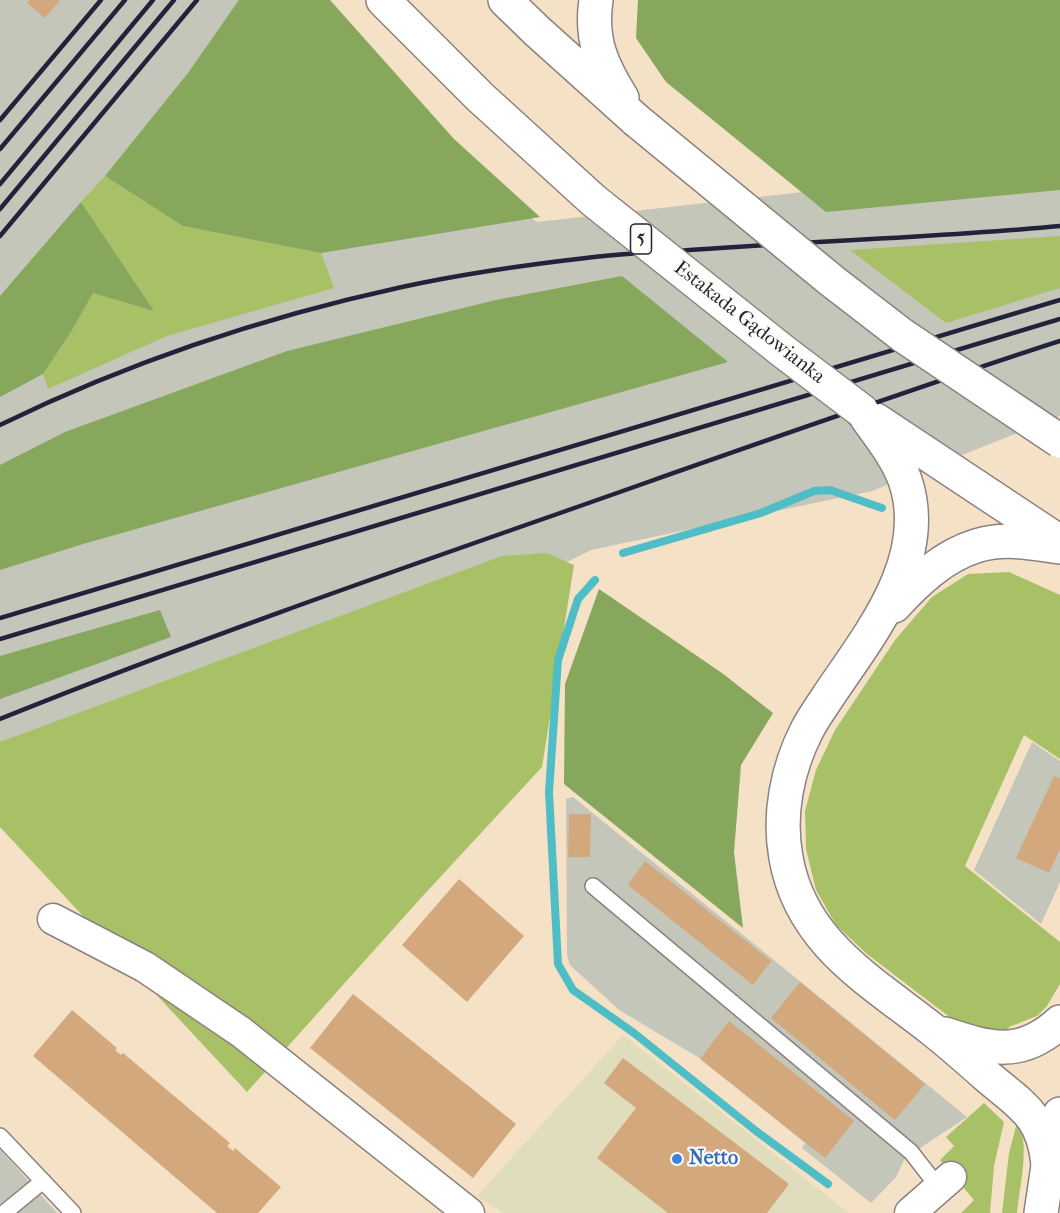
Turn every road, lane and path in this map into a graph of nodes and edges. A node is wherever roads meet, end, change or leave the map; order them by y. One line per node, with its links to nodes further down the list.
1 (383, 0): 5 (main road, Estakada Gądowianka / 5, bridge)
2 (505, 0): 4 (main road)
3 (596, 0): 4 (main road)
4 (636, 120): 6 (main road, bridge)
5 (862, 411): 7 (main road, Estakada Gądowianka / 5); 9 (main road)
6 (1060, 441)
7 (1060, 542)
8 (1060, 547): 9 (main road)
9 (876, 625): 13 (main road)
10 (593, 886): 18 (lane)
11 (53, 919): 21 (street)
12 (1060, 1022): 13 (main road)
13 (935, 1031): 16 (main road)
14 (1060, 1114): 16 (main road)
15 (0, 1136): 17 (lane)
16 (1048, 1164): 22 (main road)
17 (43, 1181): 19 (lane); 20 (lane)
18 (933, 1197)
19 (4, 1213)
20 (73, 1213)
21 (469, 1213)
22 (1041, 1213)

